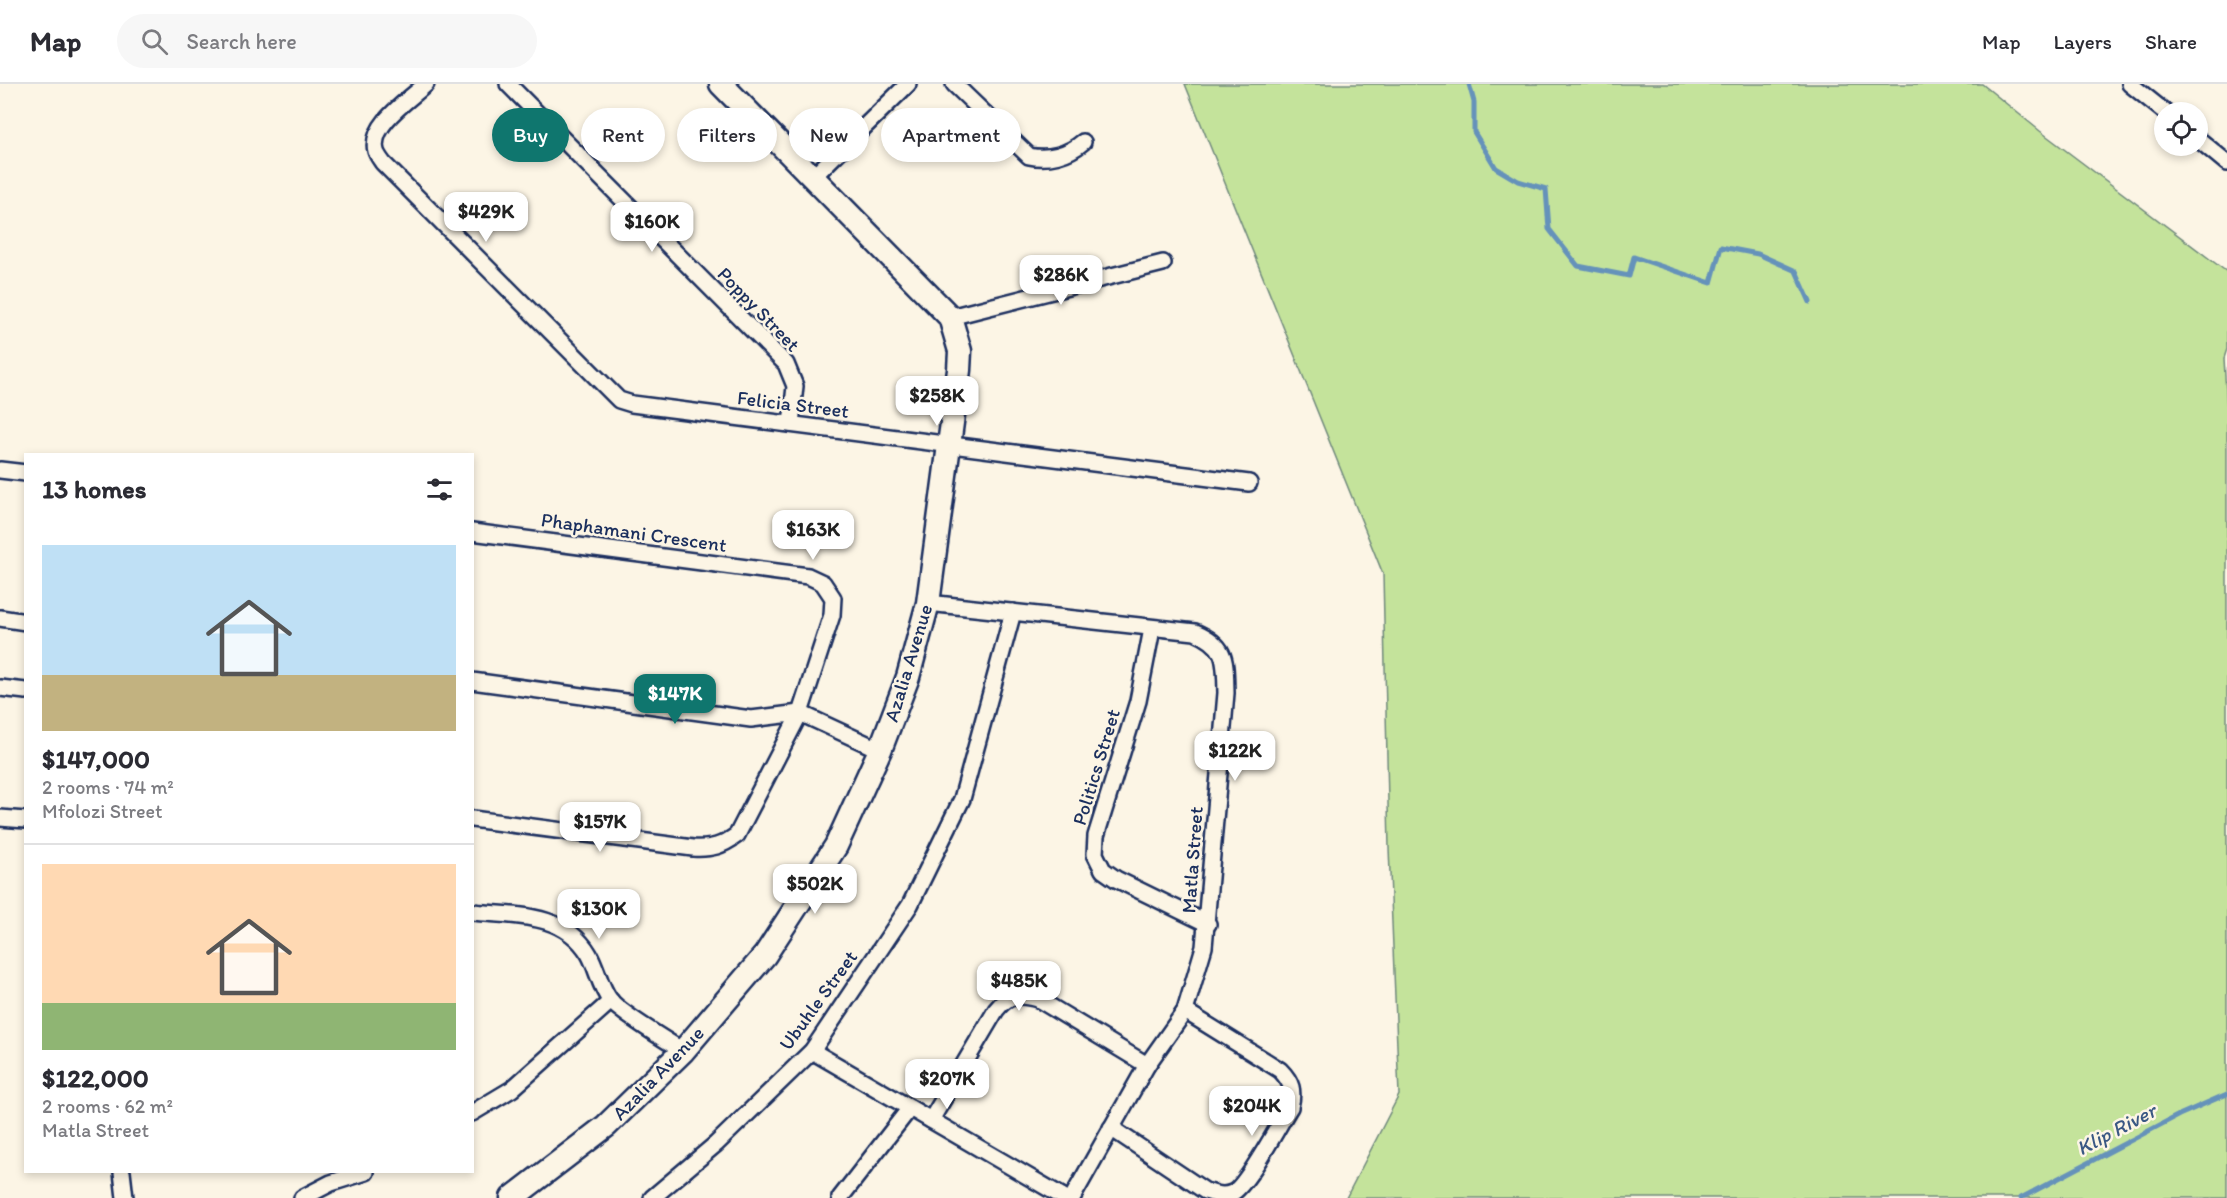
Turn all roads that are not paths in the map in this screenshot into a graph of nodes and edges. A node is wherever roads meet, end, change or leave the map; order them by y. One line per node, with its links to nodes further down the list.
1 (426, 84): 14 (street, Felicia Street)
2 (508, 84): 14 (street, Poppy Street)
3 (721, 84): 11 (street, Azalia Avenue)
4 (908, 84): 11 (street)
5 (954, 84): 8 (street)
6 (2130, 84): 7 (street)
7 (2154, 103)
8 (1083, 142)
9 (2208, 147): 10 (street)
10 (2227, 163)
11 (813, 177): 13 (street, Azalia Avenue)
12 (1163, 263): 13 (street)
13 (950, 317): 15 (street, Azalia Avenue)
14 (791, 424): 15 (street, Felicia Street)
15 (949, 445): 18 (street, Felicia Street); 20 (street, Azalia Avenue)
16 (0, 470): 17 (street)
17 (24, 473)
18 (1249, 483)
19 (474, 532): 28 (street, Phaphamani Crescent)
20 (927, 603): 21 (street, Matla Street); 29 (street, Azalia Avenue)
21 (1012, 612): 24 (street, Matla Street); 38 (street, Ubuhle Street)
22 (0, 618): 23 (street)
23 (24, 622)
24 (1152, 629): 34 (street, Matla Street); 34 (street, Politics Street)
25 (474, 681): 28 (street)
26 (0, 688): 27 (street)
27 (24, 691)
28 (800, 713): 29 (street); 31 (street, Phaphamani Crescent)
29 (880, 750): 37 (street, Azalia Avenue)
30 (0, 818): 32 (street)
31 (474, 819)
32 (24, 820)
33 (474, 913): 35 (street)
34 (1208, 924): 36 (street, Matla Street)
35 (610, 1001): 37 (street); 41 (street)
36 (1185, 1011): 39 (street, Matla Street); 43 (street)
37 (682, 1051): 48 (street, Azalia Avenue)
38 (812, 1051): 40 (street); 49 (street, Ubuhle Street)
39 (1148, 1065): 42 (street); 43 (street, Matla Street)
40 (910, 1108): 42 (street); 50 (street)
41 (474, 1112)
42 (931, 1120): 51 (street)
43 (1112, 1128): 52 (street, Matla Street)
44 (122, 1173): 46 (street)
45 (363, 1173): 47 (street)
46 (125, 1198)
47 (302, 1198)
48 (512, 1198)
49 (652, 1198)
50 (840, 1198)
51 (1065, 1198)
52 (1072, 1198)

